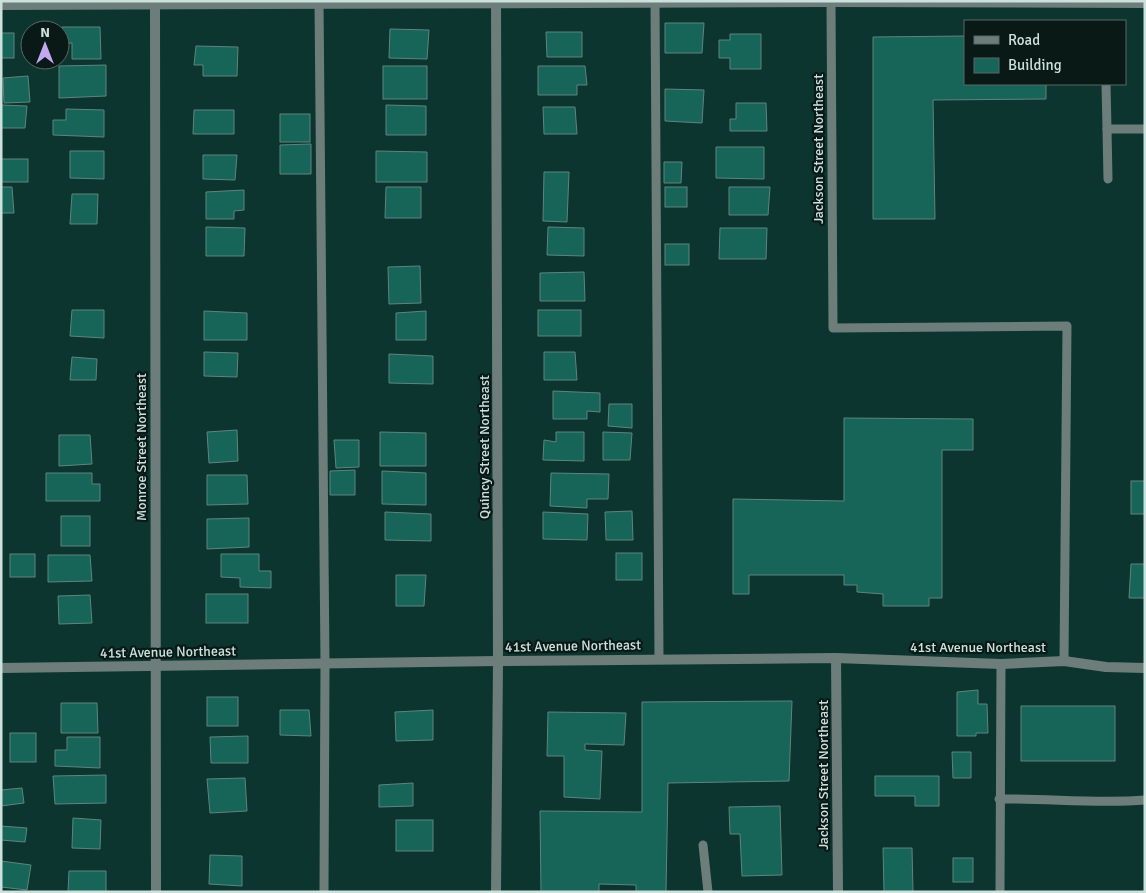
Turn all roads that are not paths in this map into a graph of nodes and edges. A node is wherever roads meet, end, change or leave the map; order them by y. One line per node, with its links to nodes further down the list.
1 (830, 2): 2 (street); 6 (street); 16 (lane, Jackson Street Northeast)
2 (994, 2): 7 (street)
3 (155, 3): 4 (street); 8 (street); 19 (street, Monroe Street Northeast)
4 (319, 3): 5 (street); 17 (lane)
5 (496, 3): 6 (street); 15 (street, Quincy Street Northeast)
6 (655, 3): 14 (lane)
7 (1145, 3)
8 (1, 5)
9 (1106, 85): 10 (lane)
10 (1107, 129): 11 (lane); 12 (lane)
11 (1145, 129)
12 (1108, 179)
13 (836, 658): 14 (street, 41st Avenue Northeast); 18 (street, 41st Avenue Northeast); 29 (street, Jackson Street Northeast)
14 (659, 659): 15 (street, 41st Avenue Northeast)
15 (498, 661): 17 (street, 41st Avenue Northeast); 27 (street, Quincy Street Northeast)
16 (1064, 661): 18 (street, 41st Avenue Northeast); 21 (street, 41st Avenue Northeast)
17 (325, 663): 19 (street, 41st Avenue Northeast); 26 (lane)
18 (1001, 664): 22 (lane)
19 (156, 666): 20 (street, 41st Avenue Northeast); 25 (street, Monroe Street Northeast)
20 (1, 668)
21 (1145, 668)
22 (999, 799): 23 (lane); 30 (lane)
23 (1145, 800)
24 (703, 845): 28 (lane)
25 (156, 892)
26 (324, 892)
27 (496, 892)
28 (708, 892)
29 (838, 892)
30 (1000, 892)

